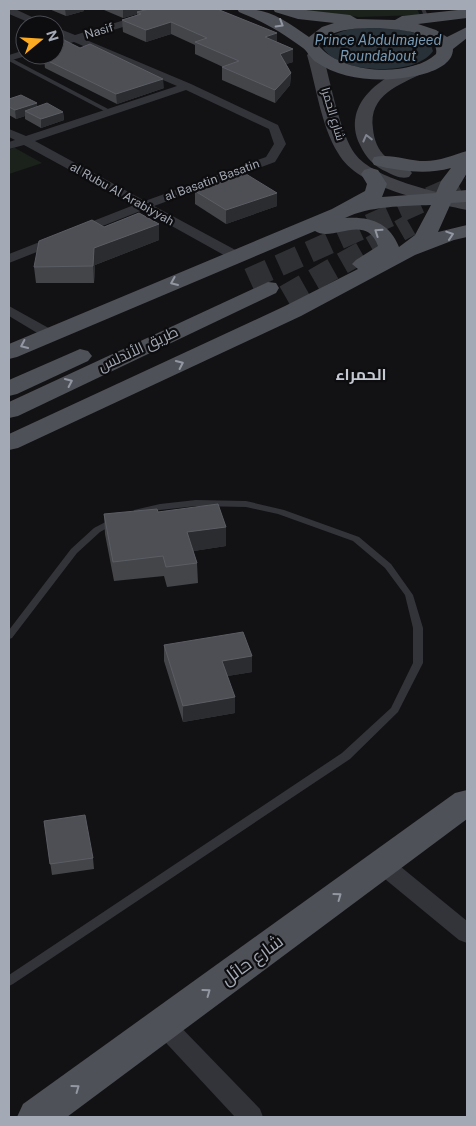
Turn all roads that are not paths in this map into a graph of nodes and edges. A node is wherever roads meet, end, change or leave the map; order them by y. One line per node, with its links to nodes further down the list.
1 (132, 9): 9 (street)
2 (171, 9): 9 (street, Nasif)
3 (245, 9): 17 (main road, one-way to 17)
4 (281, 9): 10 (main road)
5 (9, 10): 8 (street)
6 (425, 13): 7 (main road); 11 (main road)
7 (467, 14)
8 (21, 15)
9 (148, 16): 14 (street, Nasif)
10 (368, 23): 11 (main road); 17 (main road)
11 (388, 24): 16 (main road)
12 (467, 32): 16 (main road)
13 (65, 34): 14 (street, al Basatin Basatin)
14 (76, 38): 15 (street, Nasif); 20 (street, al Basatin Basatin)
15 (65, 41)
16 (445, 47): 19 (main road)
17 (313, 50): 19 (main road); 27 (main road, شارع الحمرا)
18 (9, 59): 21 (lane)
19 (420, 69): 27 (main road, شارع الحمرا, one-way to 19)
20 (186, 86): 21 (street); 31 (street, al Basatin Basatin)
21 (110, 112): 23 (street)
22 (9, 132): 23 (street, al Rubu Al Arabiyyah)
23 (25, 141): 24 (street); 31 (street, al Rubu Al Arabiyyah)
24 (9, 146)
25 (467, 157): 27 (main road)
26 (467, 163): 29 (main road)
27 (376, 167): 29 (main road, شارع الحمرا); 32 (main road)
28 (467, 196): 29 (main road)
29 (444, 199): 30 (main road, شارع الحمرا); 32 (main road); 33 (main road, شارع الحمرا); 35 (main road)
30 (467, 205)
31 (143, 206): 36 (street, al Basatin Basatin); 37 (street, al Rubu Al Arabiyyah)
32 (339, 213): 37 (main road)
33 (467, 217)
34 (467, 231): 35 (main road, one-way to 34)
35 (402, 255): 37 (main road)
36 (9, 259)
37 (261, 283): 37 (main road, one-way to 37); 39 (main road, one-way to 39); 41 (main road); 42 (main road, طريق الأندلس); 43 (main road, طريق الأندلس, one-way to 37); 44 (main road); 45 (main road, one-way to 37)
38 (9, 310): 39 (street)
39 (49, 334): 40 (main road, one-way to 40)
40 (9, 352)
41 (9, 372)
42 (9, 389)
43 (9, 410)
44 (9, 429)
45 (9, 444)
46 (9, 636): 50 (lane)
47 (467, 802): 48 (main road, شارع حائل)
48 (382, 864): 49 (street); 51 (main road, شارع حائل, one-way to 48)
49 (467, 934)
50 (9, 980)
51 (163, 1024): 52 (main road, شارع حائل, one-way to 51); 53 (street)
52 (37, 1117)
53 (251, 1117)

